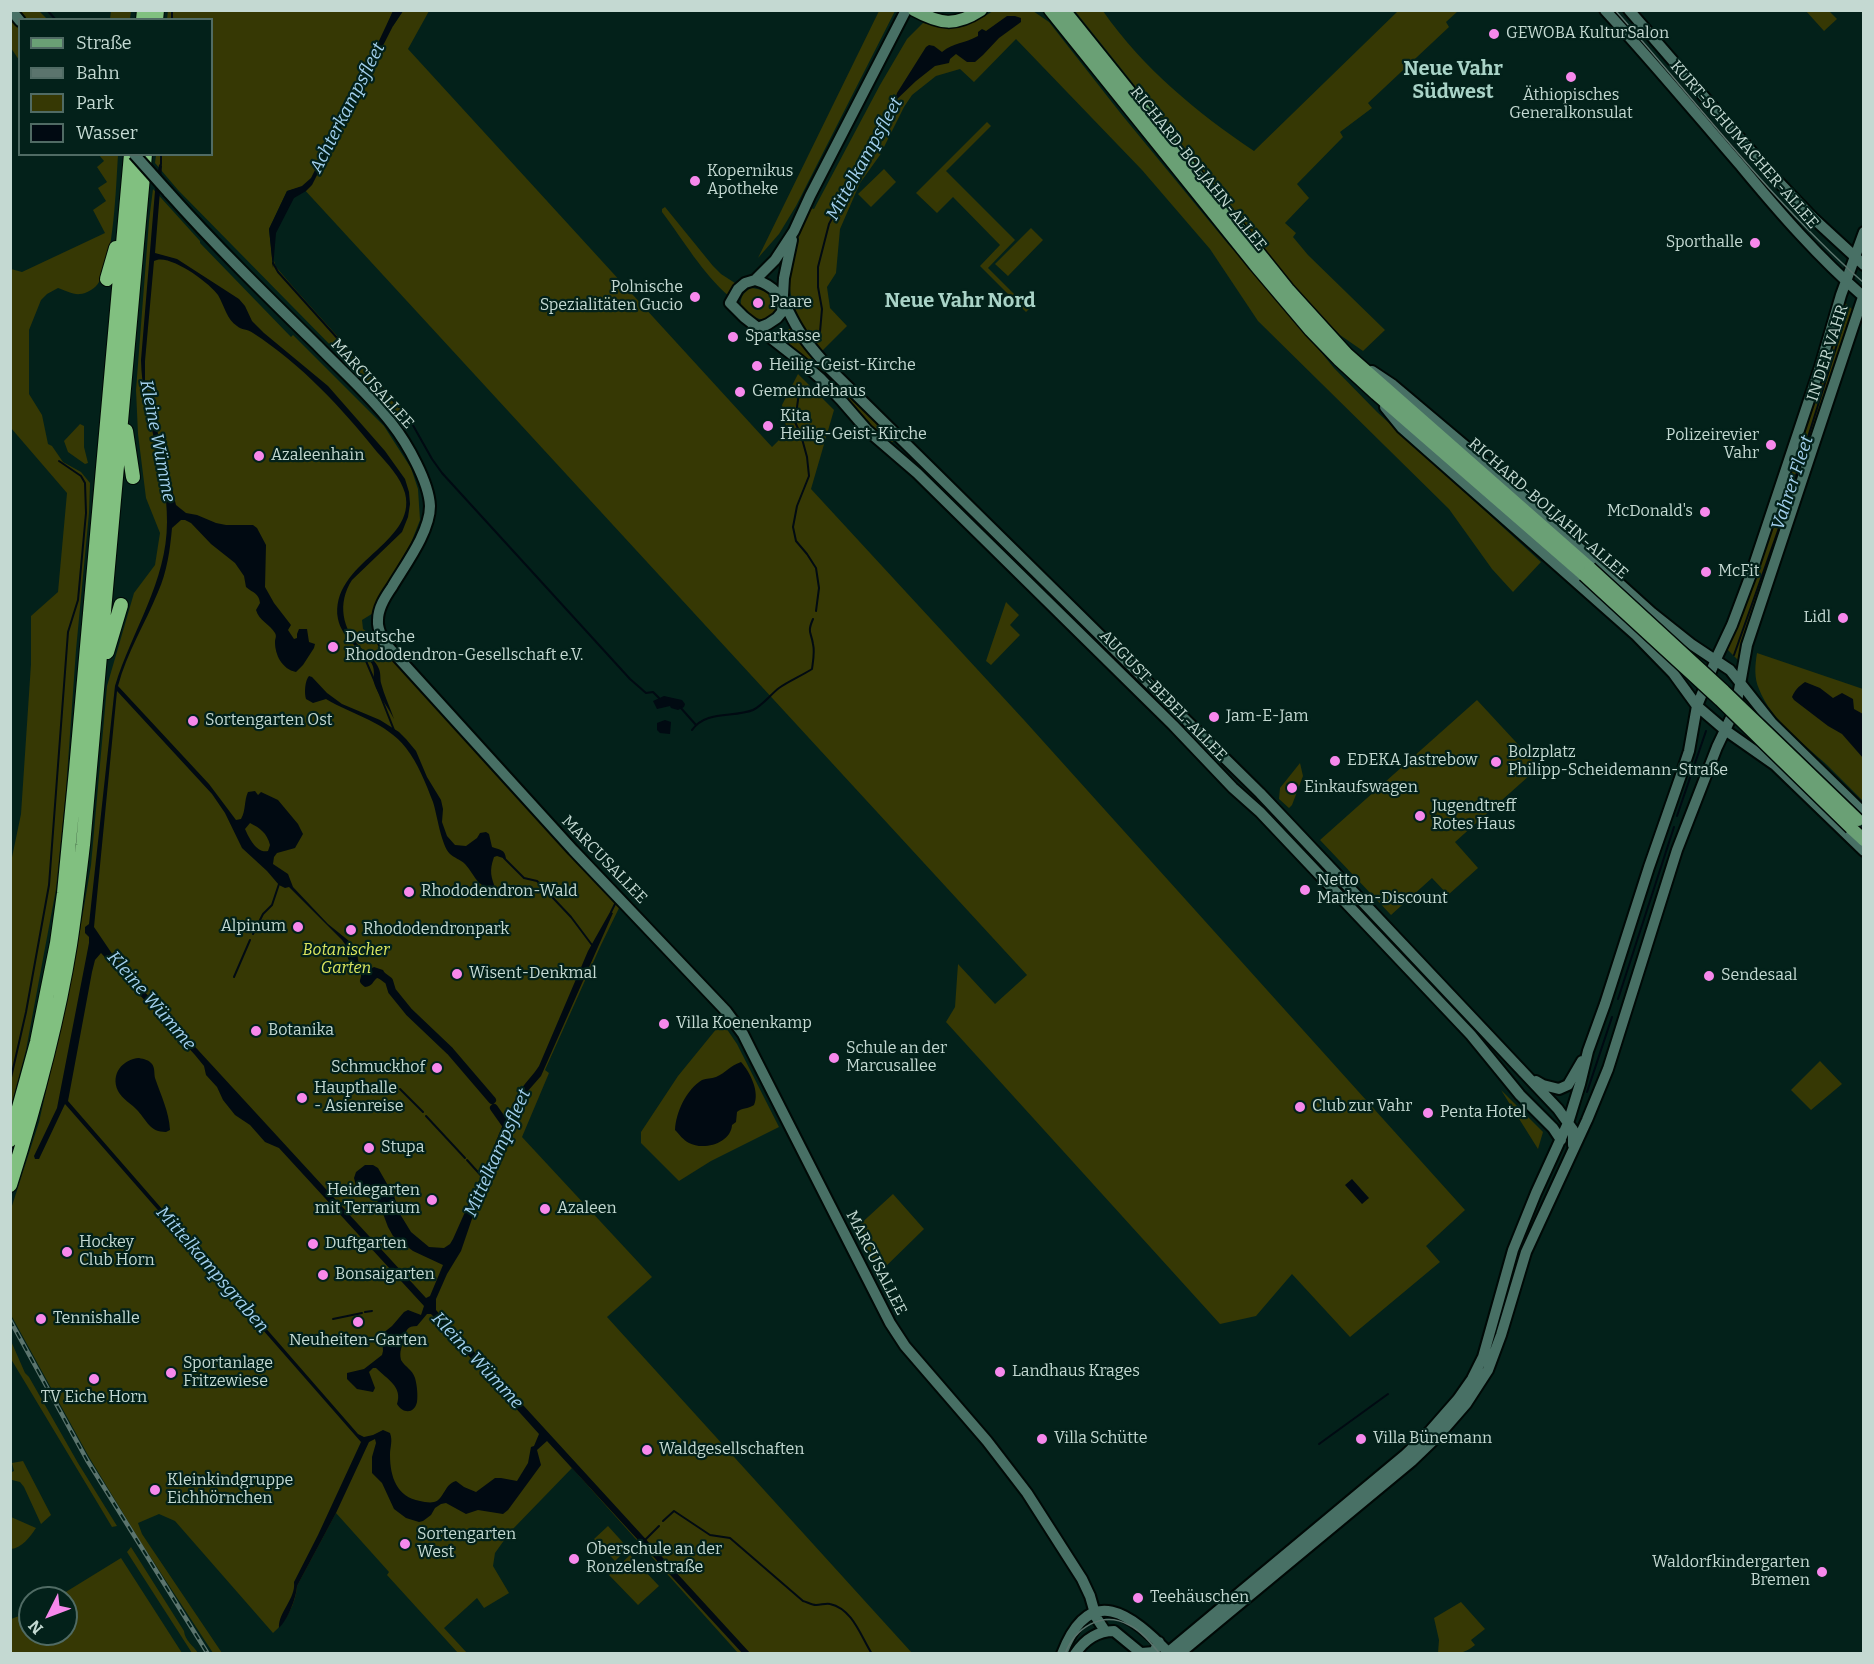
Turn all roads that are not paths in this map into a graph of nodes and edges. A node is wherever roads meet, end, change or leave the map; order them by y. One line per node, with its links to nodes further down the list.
1 (906, 10): 13 (street)
2 (914, 10): 3 (main road)
3 (981, 10)
4 (1038, 10): 8 (main road)
5 (1050, 10): 8 (main road, RICHARD-BOLJAHN-ALLEE)
6 (1605, 10): 18 (street, KURT-SCHUMACHER-ALLEE)
7 (1629, 10): 15 (street, KURT-SCHUMACHER-ALLEE)
8 (1061, 17): 22 (main road, RICHARD-BOLJAHN-ALLEE); 24 (main road, RICHARD-BOLJAHN-ALLEE)
9 (132, 156): 12 (highway)
10 (134, 156): 52 (street, MARCUSALLEE, bridge)
11 (145, 156): 23 (highway)
12 (129, 181): 16 (highway); 27 (highway)
13 (794, 231): 17 (street); 20 (street)
14 (1863, 232): 15 (street, IN DER VAHR)
15 (1859, 261): 18 (street, IN DER VAHR)
16 (107, 279)
17 (755, 280): 20 (street, AUGUST-BEBEL-ALLEE); 21 (street, AUGUST-BEBEL-ALLEE)
18 (1845, 281): 19 (street, KURT-SCHUMACHER-ALLEE); 30 (street, IN DER VAHR)
19 (1863, 296): 31 (street, IN DER VAHR)
20 (783, 300): 21 (street); 41 (street, AUGUST-BEBEL-ALLEE)
21 (758, 328): 42 (street, AUGUST-BEBEL-ALLEE)
22 (1347, 354): 28 (main road, RICHARD-BOLJAHN-ALLEE); 30 (street, RICHARD-BOLJAHN-ALLEE)
23 (124, 393): 25 (highway); 33 (highway)
24 (1376, 394): 28 (main road, RICHARD-BOLJAHN-ALLEE); 32 (street, RICHARD-BOLJAHN-ALLEE)
25 (133, 477)
26 (93, 483): 27 (highway)
27 (96, 552): 48 (highway)
28 (1587, 571): 35 (main road, RICHARD-BOLJAHN-ALLEE, bridge)
29 (121, 605): 33 (highway)
30 (1716, 659): 31 (street, RICHARD-BOLJAHN-ALLEE); 32 (street, IN DER VAHR)
31 (1741, 683): 34 (street, IN DER VAHR); 35 (street, RICHARD-BOLJAHN-ALLEE)
32 (1697, 706): 34 (street, RICHARD-BOLJAHN-ALLEE); 36 (street, IN DER VAHR)
33 (94, 725): 51 (highway)
34 (1725, 730): 36 (street, IN DER VAHR); 38 (street, RICHARD-BOLJAHN-ALLEE)
35 (1859, 822): 37 (main road, RICHARD-BOLJAHN-ALLEE)
36 (1675, 823): 39 (street); 40 (street)
37 (1863, 840)
38 (1863, 851)
39 (1605, 1004): 40 (street); 43 (street)
40 (1624, 1016): 46 (street)
41 (1481, 1026): 42 (street); 44 (street, AUGUST-BEBEL-ALLEE)
42 (1471, 1035): 45 (street, AUGUST-BEBEL-ALLEE)
43 (1588, 1051): 44 (street, AUGUST-BEBEL-ALLEE); 47 (street)
44 (1528, 1076): 47 (street, AUGUST-BEBEL-ALLEE)
45 (1541, 1115): 47 (street, AUGUST-BEBEL-ALLEE); 49 (street, AUGUST-BEBEL-ALLEE)
46 (1587, 1120): 47 (street, AUGUST-BEBEL-ALLEE); 50 (street)
47 (1568, 1123): 49 (street); 50 (street)
48 (10, 1140)
49 (1561, 1140): 58 (street)
50 (1573, 1151): 58 (street)
51 (10, 1185)
52 (1095, 1613): 53 (street, MARCUSALLEE); 54 (street); 55 (street)
53 (1105, 1631): 56 (street); 57 (street)
54 (1159, 1642): 57 (street); 58 (street)
55 (1062, 1653)
56 (1075, 1653)
57 (1142, 1653)
58 (1171, 1653)

